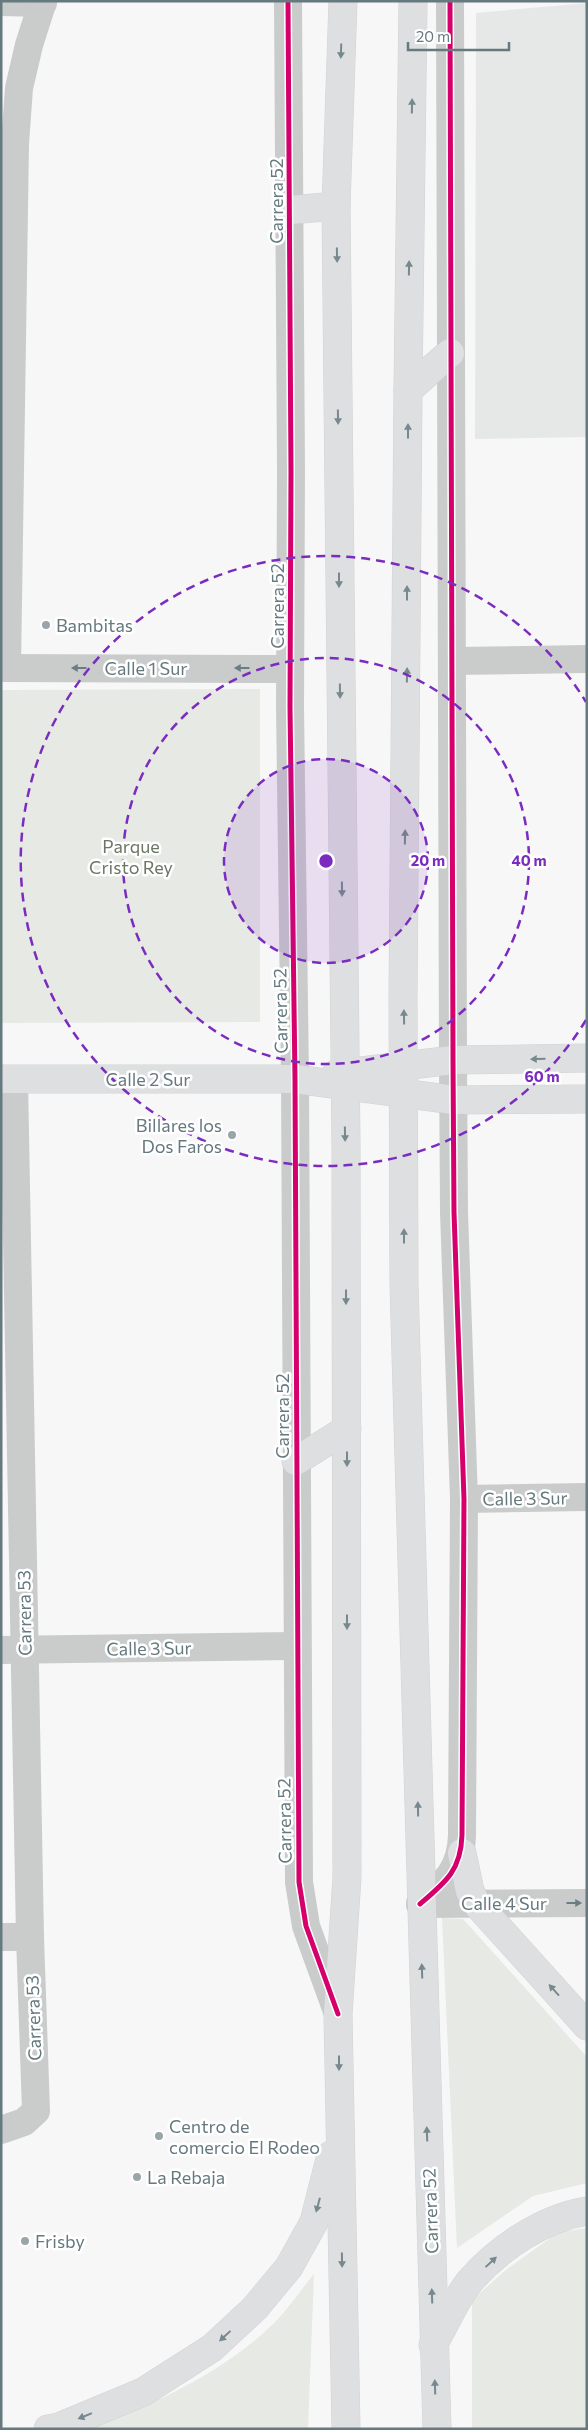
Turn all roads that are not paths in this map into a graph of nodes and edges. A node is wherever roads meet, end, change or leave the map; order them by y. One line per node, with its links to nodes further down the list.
1 (288, 1): 8 (street, Carrera 52)
2 (342, 1): 7 (main road, Carrera 52, one-way to 7)
3 (413, 1): 11 (main road, Carrera 52, one-way to 3)
4 (450, 1): 9 (street)
5 (1, 2): 6 (street)
6 (43, 2): 10 (street)
7 (336, 206): 8 (main road); 21 (main road, Carrera 52, one-way to 21)
8 (290, 210): 15 (street, Carrera 52)
9 (450, 353): 11 (main road); 13 (street)
10 (6, 374): 14 (street)
11 (408, 390): 18 (main road, Carrera 52, one-way to 11)
12 (587, 658): 13 (street)
13 (452, 661): 17 (street)
14 (4, 668): 15 (street, Calle 1 Sur, one-way to 14)
15 (290, 669): 20 (street, Carrera 52)
16 (587, 1058): 17 (main road, Calle 2 Sur, one-way to 17)
17 (453, 1060): 18 (main road, Calle 2 Sur); 24 (street)
18 (404, 1066): 21 (main road, Calle 2 Sur); 22 (main road, Carrera 52)
19 (7, 1079): 20 (main road, Calle 2 Sur); 25 (street, Carrera 53)
20 (295, 1079): 21 (main road, Calle 2 Sur); 27 (street, Carrera 52)
21 (344, 1079): 22 (main road, Calle 2 Sur); 26 (main road, Carrera 52, one-way to 26)
22 (404, 1093): 24 (main road, Calle 2 Sur); 35 (main road, Carrera 52, one-way to 22)
23 (587, 1099): 24 (main road, Calle 2 Sur)
24 (454, 1100): 29 (street)
25 (11, 1377): 31 (street, Carrera 53)
26 (347, 1429): 27 (main road); 38 (main road, Carrera 52, one-way to 38)
27 (296, 1461): 30 (street, Carrera 52)
28 (587, 1497): 29 (street, Calle 3 Sur)
29 (464, 1499): 32 (street)
30 (296, 1646): 31 (street, Calle 3 Sur); 38 (street, Carrera 52)
31 (13, 1650): 37 (street, Carrera 53)
32 (462, 1853): 33 (main road); 35 (street)
33 (476, 1903): 34 (street, Calle 4 Sur, one-way to 34); 35 (street, Calle 4 Sur); 39 (main road, one-way to 33)
34 (587, 1903)
35 (420, 1904): 43 (main road, Carrera 52, one-way to 35)
36 (1, 1937): 37 (street)
37 (30, 1937): 41 (street, Carrera 53)
38 (338, 2014): 40 (main road, Carrera 52, one-way to 40)
39 (587, 2026)
40 (339, 2124): 44 (main road, one-way to 44); 45 (main road, Carrera 52, one-way to 45)
41 (4, 2130)
42 (587, 2211): 43 (main road, one-way to 42)
43 (434, 2345): 46 (main road, Carrera 52, one-way to 43)
44 (48, 2429)
45 (346, 2429)
46 (437, 2429)

